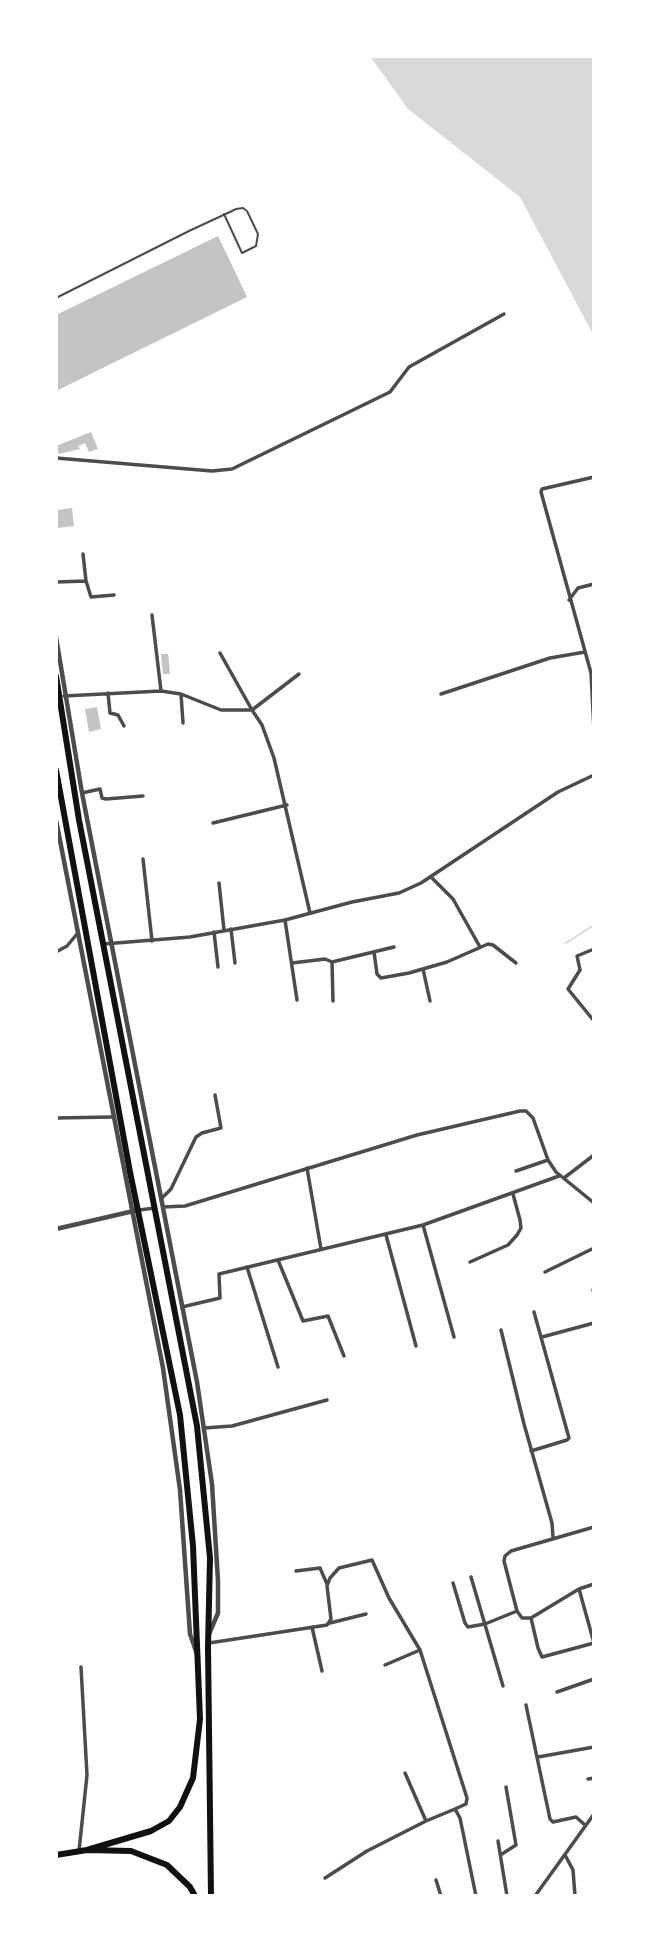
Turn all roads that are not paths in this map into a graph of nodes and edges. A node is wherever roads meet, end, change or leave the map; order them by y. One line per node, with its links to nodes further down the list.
1 (224, 214): 1 (lane); 2 (lane)
2 (56, 298)
3 (504, 314): 4 (street)
4 (56, 458)
5 (594, 477): 11 (street)
6 (83, 554): 7 (street)
7 (86, 581): 8 (street); 10 (street)
8 (56, 582)
9 (594, 584): 11 (street)
10 (114, 595)
11 (569, 600): 14 (street)
12 (152, 615): 18 (street)
13 (56, 636): 22 (street)
14 (585, 652): 21 (street); 26 (street)
15 (220, 653): 23 (street)
16 (299, 674): 23 (street)
17 (56, 676): 22 (highway)
18 (161, 691): 19 (street); 20 (street)
19 (107, 693): 22 (street); 25 (street)
20 (181, 694): 23 (street); 24 (street)
21 (441, 694)
22 (63, 696): 29 (street); 35 (highway)
23 (252, 710): 31 (street)
24 (183, 723)
25 (124, 726)
26 (594, 730)
27 (56, 770): 36 (highway)
28 (594, 775): 37 (street)
29 (82, 793): 30 (street); 46 (street)
30 (143, 796)
31 (287, 805): 33 (street); 39 (street)
32 (56, 820): 44 (street)
33 (213, 823)
34 (143, 859): 45 (street)
35 (88, 860): 36 (highway); 46 (highway)
36 (73, 865): 62 (highway)
37 (431, 877): 39 (street); 48 (street)
38 (219, 883): 42 (street)
39 (310, 913): 40 (street)
40 (285, 920): 41 (street); 52 (street)
41 (231, 929): 42 (street); 54 (street)
42 (224, 930): 43 (street)
43 (214, 932): 45 (street); 56 (street)
44 (77, 934): 51 (street); 62 (street)
45 (152, 941): 46 (street)
46 (108, 944): 72 (street); 74 (highway)
47 (394, 947): 50 (street)
48 (480, 947): 55 (street); 57 (street)
49 (594, 949): 61 (street)
50 (374, 951): 53 (street); 57 (street)
51 (56, 952)
52 (292, 962): 53 (street); 58 (street)
53 (332, 962): 59 (street)
54 (235, 963)
55 (516, 963)
56 (218, 967)
57 (423, 969): 60 (street)
58 (297, 1000)
59 (333, 1001)
60 (430, 1001)
61 (594, 1021)
62 (98, 1022): 64 (street); 75 (highway)
63 (215, 1095): 72 (street)
64 (112, 1117): 65 (street); 75 (street)
65 (56, 1118)
66 (594, 1155): 70 (street)
67 (548, 1160): 68 (street); 69 (street); 70 (street)
68 (307, 1168): 74 (street); 80 (street)
69 (516, 1171)
70 (562, 1177): 71 (street); 73 (street)
71 (513, 1195): 76 (street); 82 (street)
72 (161, 1199): 74 (street)
73 (594, 1203)
74 (159, 1208): 75 (street); 85 (street); 111 (highway)
75 (135, 1211): 77 (street); 115 (highway)
76 (423, 1225): 78 (street); 89 (street)
77 (56, 1229)
78 (386, 1235): 80 (street); 91 (street)
79 (594, 1248): 84 (street)
80 (321, 1249): 81 (street)
81 (278, 1260): 83 (street); 92 (street)
82 (470, 1262)
83 (247, 1267): 85 (street); 93 (street)
84 (545, 1272)
85 (182, 1307): 95 (street)
86 (534, 1312): 90 (street)
87 (594, 1323): 90 (street)
88 (501, 1330): 96 (street)
89 (454, 1337)
90 (542, 1337): 96 (street)
91 (416, 1346)
92 (344, 1356)
93 (278, 1367)
94 (327, 1401): 95 (street)
95 (204, 1429): 111 (street)
96 (531, 1451): 98 (street)
97 (594, 1527): 98 (street)
98 (553, 1537): 105 (street)
99 (296, 1571): 103 (street)
100 (471, 1577): 109 (street)
101 (453, 1583): 109 (street)
102 (594, 1584): 104 (street)
103 (327, 1586): 108 (street); 114 (street)
104 (579, 1589): 107 (street); 113 (street)
105 (517, 1611): 107 (street); 109 (street)
106 (366, 1614): 108 (street)
107 (531, 1618): 113 (street)
108 (330, 1623): 110 (street)
109 (485, 1624): 120 (street)
110 (312, 1627): 112 (street); 118 (street)
111 (209, 1634): 112 (highway)
112 (209, 1643): 115 (highway); 142 (highway)
113 (594, 1643)
114 (420, 1650): 116 (street); 129 (street)
115 (198, 1655): 134 (highway)
116 (385, 1665)
117 (81, 1667): 135 (street)
118 (322, 1671)
119 (594, 1679): 121 (street)
120 (503, 1686)
121 (556, 1692)
122 (526, 1705): 124 (street)
123 (594, 1746): 124 (street)
124 (538, 1757): 132 (street)
125 (405, 1773): 131 (street)
126 (594, 1778): 127 (street)
127 (588, 1779)
128 (506, 1787): 136 (street)
129 (456, 1809): 131 (street); 144 (street)
130 (594, 1814): 132 (street)
131 (426, 1821): 139 (street)
132 (585, 1825): 137 (street)
133 (498, 1841): 136 (street)
134 (87, 1850): 135 (highway); 141 (highway)
135 (79, 1851): 138 (highway)
136 (502, 1854): 145 (street)
137 (565, 1854): 146 (street); 147 (street)
138 (56, 1855)
139 (325, 1878)
140 (436, 1880): 143 (street)
141 (195, 1896)
142 (211, 1896)
143 (441, 1896)
144 (476, 1896)
145 (507, 1896)
146 (535, 1896)
147 (575, 1896)

